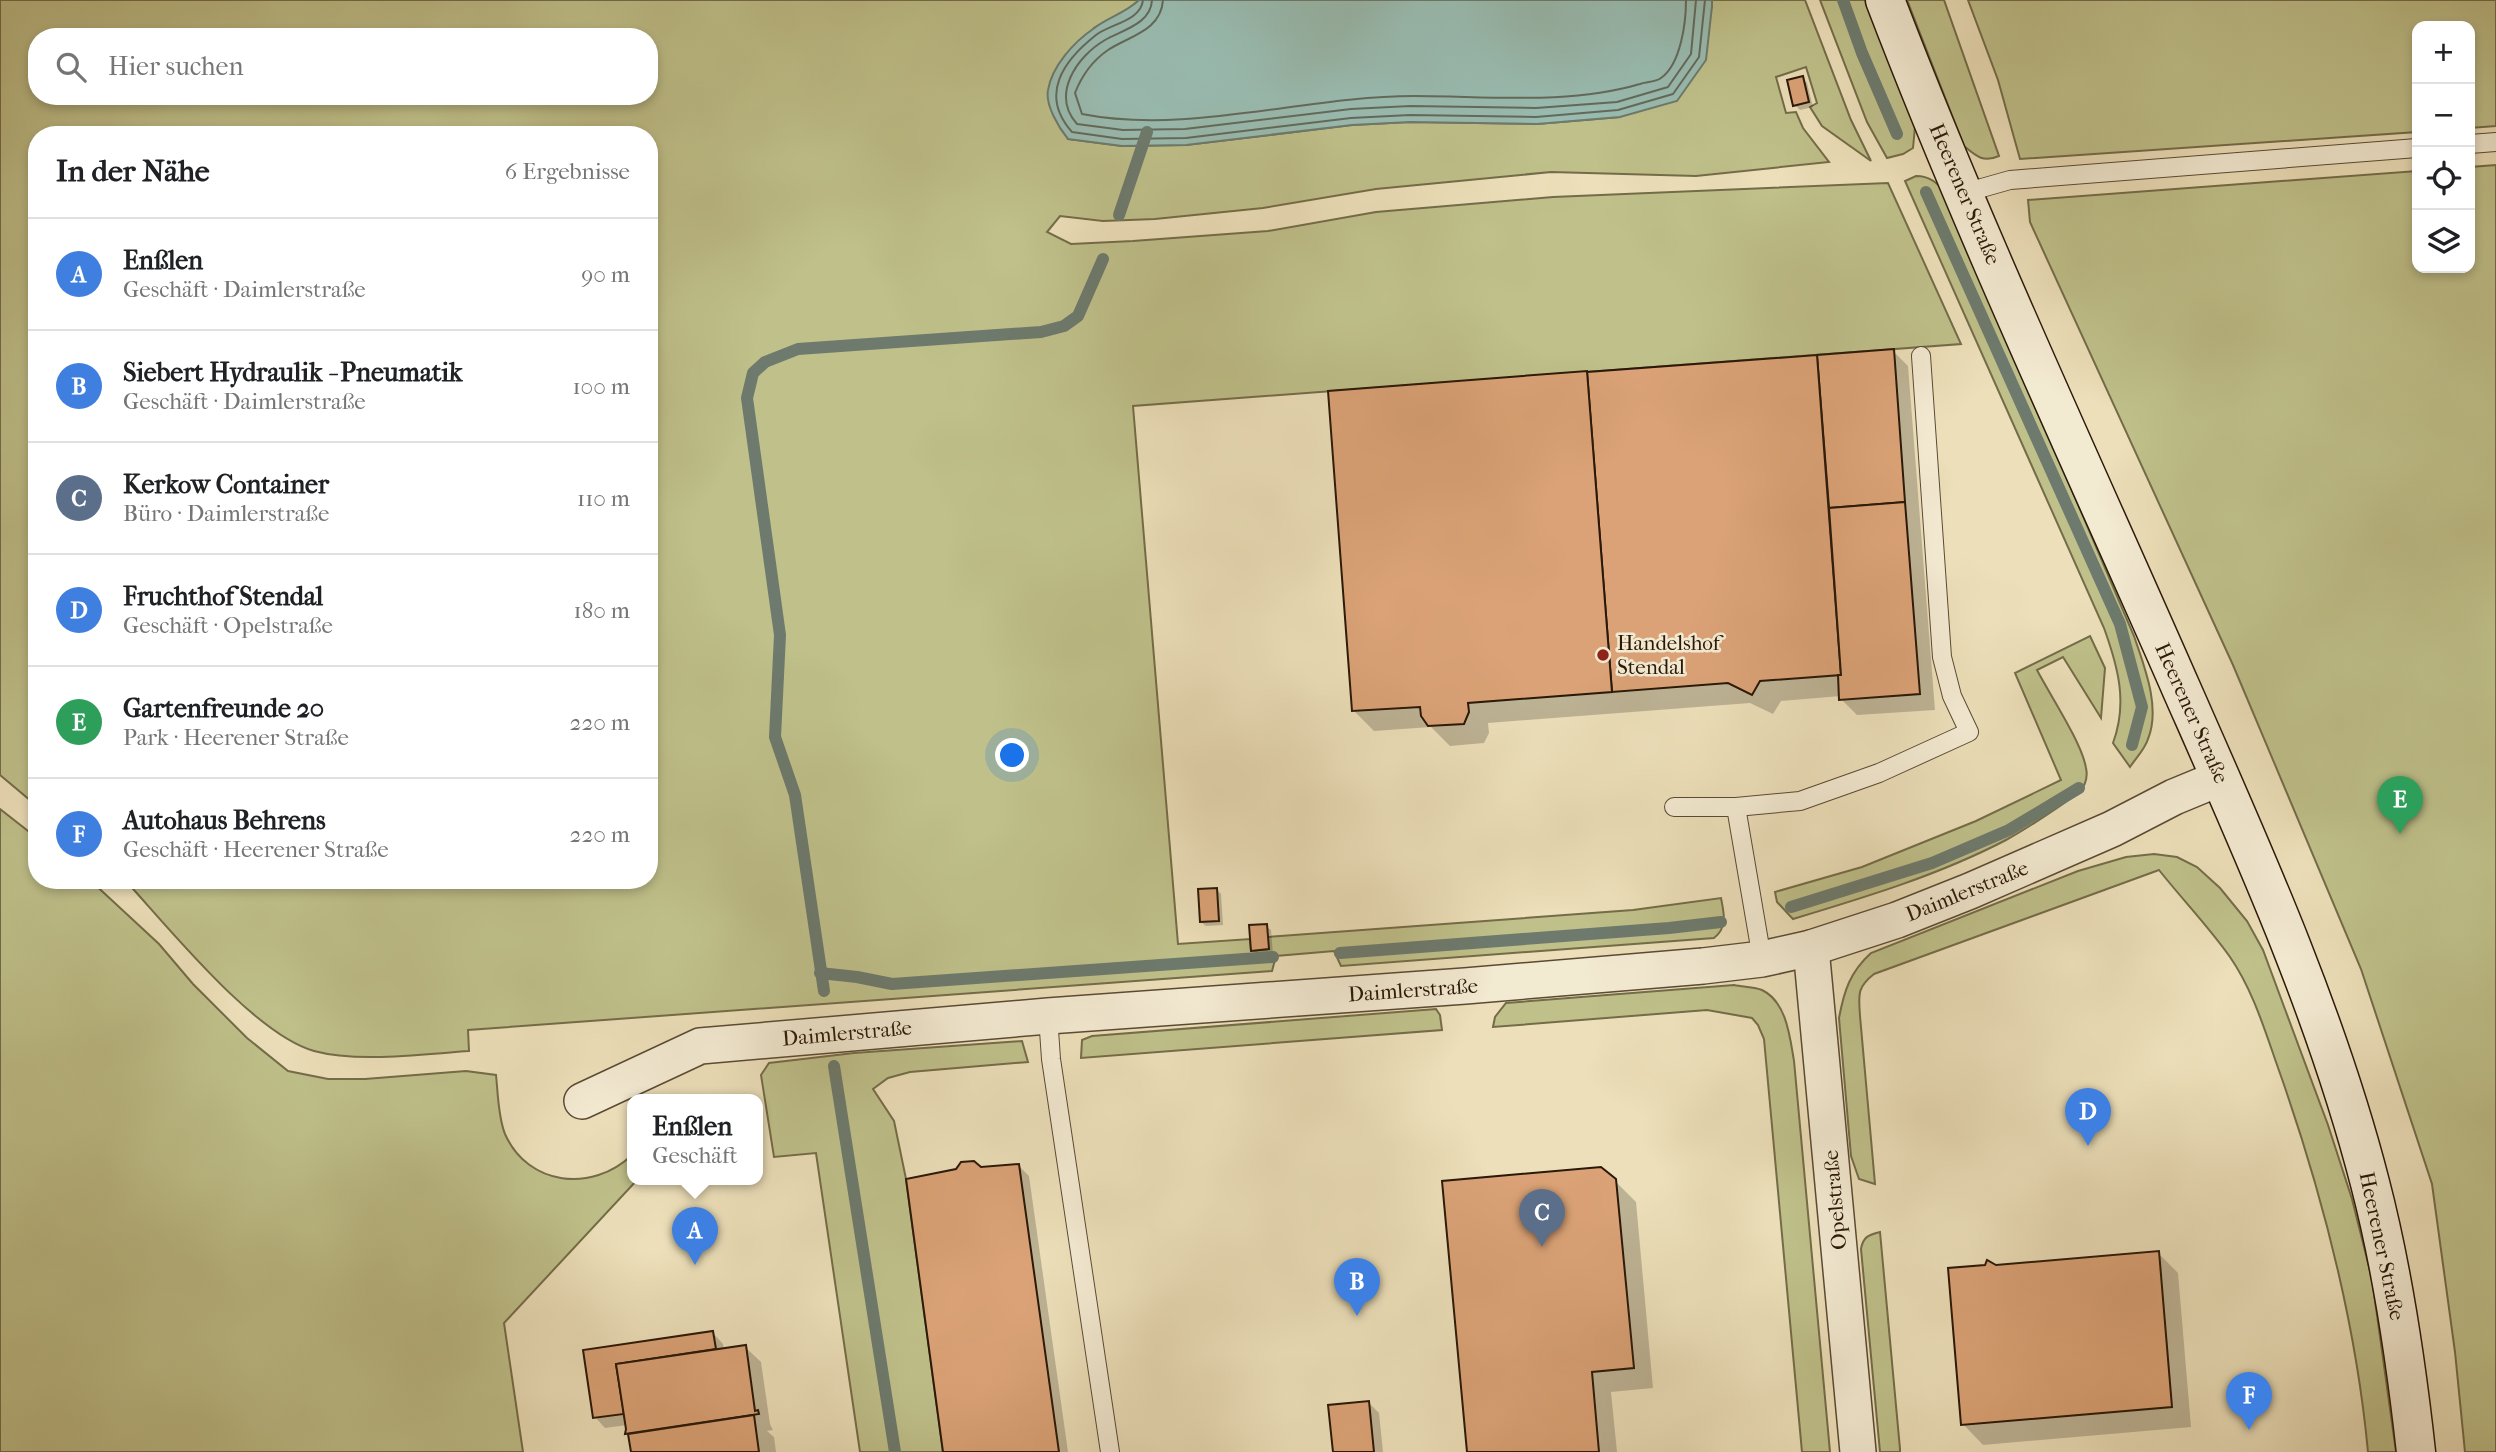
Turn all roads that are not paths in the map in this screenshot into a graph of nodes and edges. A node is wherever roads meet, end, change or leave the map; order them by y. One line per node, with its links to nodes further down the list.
1 (1885, 0): 5 (main road, Heerener Straße)
2 (2496, 142): 3 (lane)
3 (2475, 144)
4 (2412, 148): 5 (lane)
5 (1964, 193): 7 (main road, Heerener Straße)
6 (1921, 356): 9 (lane)
7 (2220, 778): 10 (street, Daimlerstraße); 16 (main road, Heerener Straße)
8 (1674, 807): 9 (lane)
9 (1736, 807): 11 (lane)
10 (1811, 948): 11 (street, Daimlerstraße); 15 (street, Opelstraße)
11 (1762, 959): 12 (street, Daimlerstraße)
12 (1048, 1016): 13 (street, Daimlerstraße); 14 (lane)
13 (582, 1101)
14 (1110, 1452)
15 (1858, 1452)
16 (2416, 1452)

